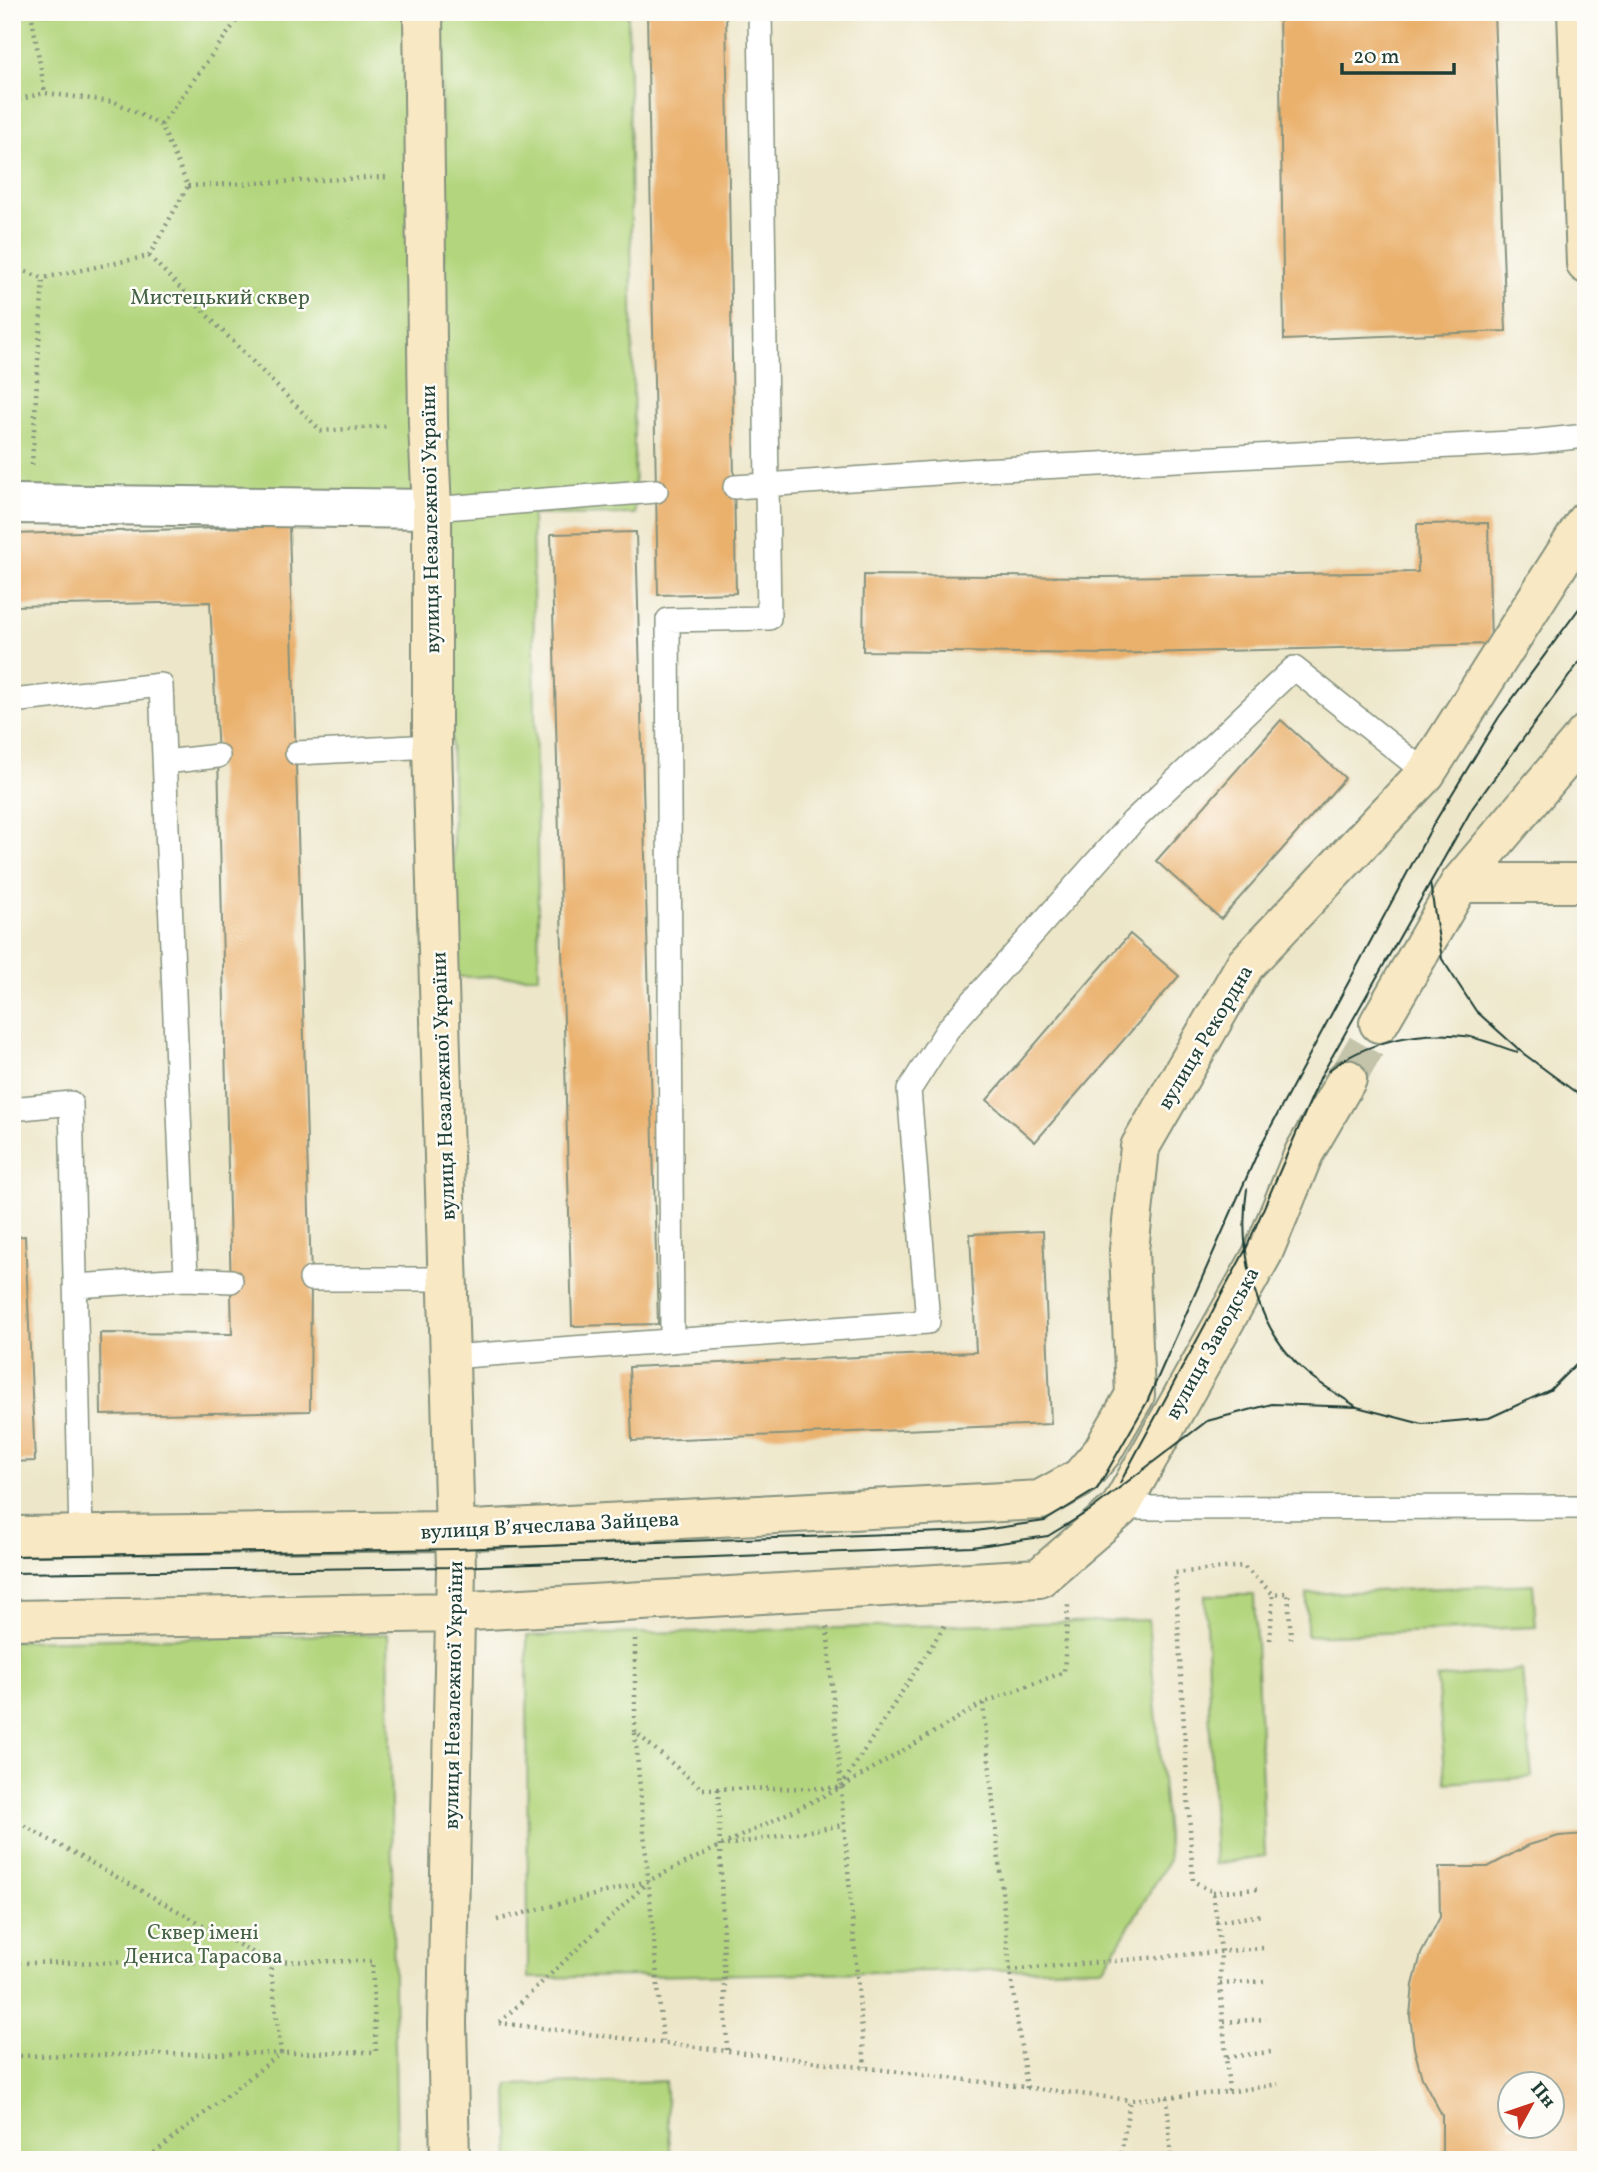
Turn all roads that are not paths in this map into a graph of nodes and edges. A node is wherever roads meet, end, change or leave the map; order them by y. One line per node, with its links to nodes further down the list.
1 (423, 12): 11 (street, вулиця Незалежної України)
2 (760, 12): 7 (lane)
3 (1577, 12): 4 (street)
4 (1585, 196): 5 (street)
5 (1586, 264)
6 (1586, 436): 7 (lane)
7 (767, 485): 8 (lane); 30 (lane)
8 (735, 488)
9 (656, 491): 11 (lane)
10 (21, 504): 11 (street)
11 (432, 509): 15 (street, вулиця Незалежної України)
12 (1586, 521): 19 (street, вулиця Рекордна)
13 (12, 701): 18 (lane)
14 (1586, 734): 20 (street)
15 (432, 746): 16 (lane); 27 (street, вулиця Незалежної України)
16 (298, 753)
17 (218, 756): 18 (lane)
18 (165, 762): 25 (lane)
19 (1426, 773): 30 (lane); 32 (street, вулиця Рекордна)
20 (1460, 883): 21 (street); 22 (street)
21 (1586, 883)
22 (1380, 1023)
23 (1347, 1079): 34 (street, вулиця Заводська)
24 (12, 1109): 29 (lane)
25 (186, 1279): 28 (lane); 29 (lane)
26 (311, 1279): 27 (lane)
27 (449, 1279): 31 (street, вулиця Незалежної України)
28 (231, 1281)
29 (75, 1286): 37 (lane)
30 (673, 1341): 31 (lane)
31 (450, 1357): 35 (street, вулиця Незалежної України)
32 (1080, 1478): 34 (street); 35 (street, вулиця Вʼячеслава Зайцева)
33 (1586, 1507): 34 (lane)
34 (1120, 1508): 38 (street, вулиця Заводська)
35 (454, 1531): 37 (street, вулиця Вʼячеслава Зайцева); 38 (street, вулиця Незалежної України)
36 (12, 1536): 37 (street, вулиця Вʼячеслава Зайцева)
37 (82, 1536)
38 (453, 1612): 39 (street); 40 (street, вулиця Незалежної України)
39 (12, 1620)
40 (450, 2160)

